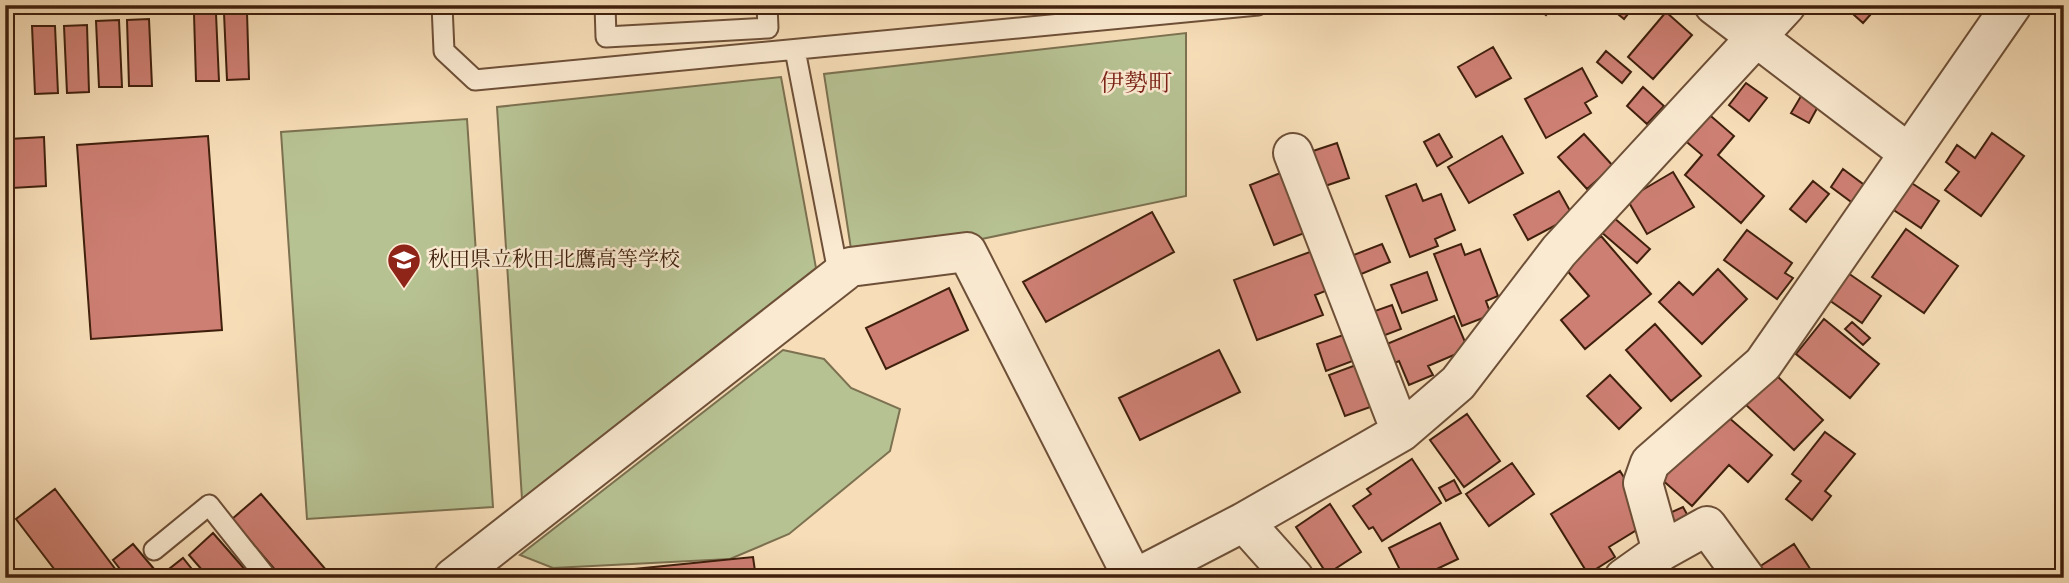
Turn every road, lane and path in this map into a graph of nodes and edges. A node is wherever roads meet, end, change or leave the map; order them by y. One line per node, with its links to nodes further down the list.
1 (442, 5): 9 (lane)
2 (605, 5): 3 (lane)
3 (766, 5)
4 (1258, 5): 9 (lane)
5 (1714, 5): 8 (street)
6 (1786, 5): 8 (street)
7 (2012, 5): 10 (street)
8 (1758, 40): 10 (street); 13 (street)
9 (795, 50): 12 (lane)
10 (1907, 152): 16 (street)
11 (1293, 153): 13 (street)
12 (839, 277): 18 (street); 19 (street)
13 (1401, 432): 14 (street)
14 (1244, 522): 19 (street); 20 (street)
15 (154, 550): 17 (lane)
16 (1662, 551): 21 (street); 22 (street)
17 (267, 578)
18 (453, 578)
19 (1135, 578)
20 (1294, 578)
21 (1624, 578)
22 (1745, 578)

